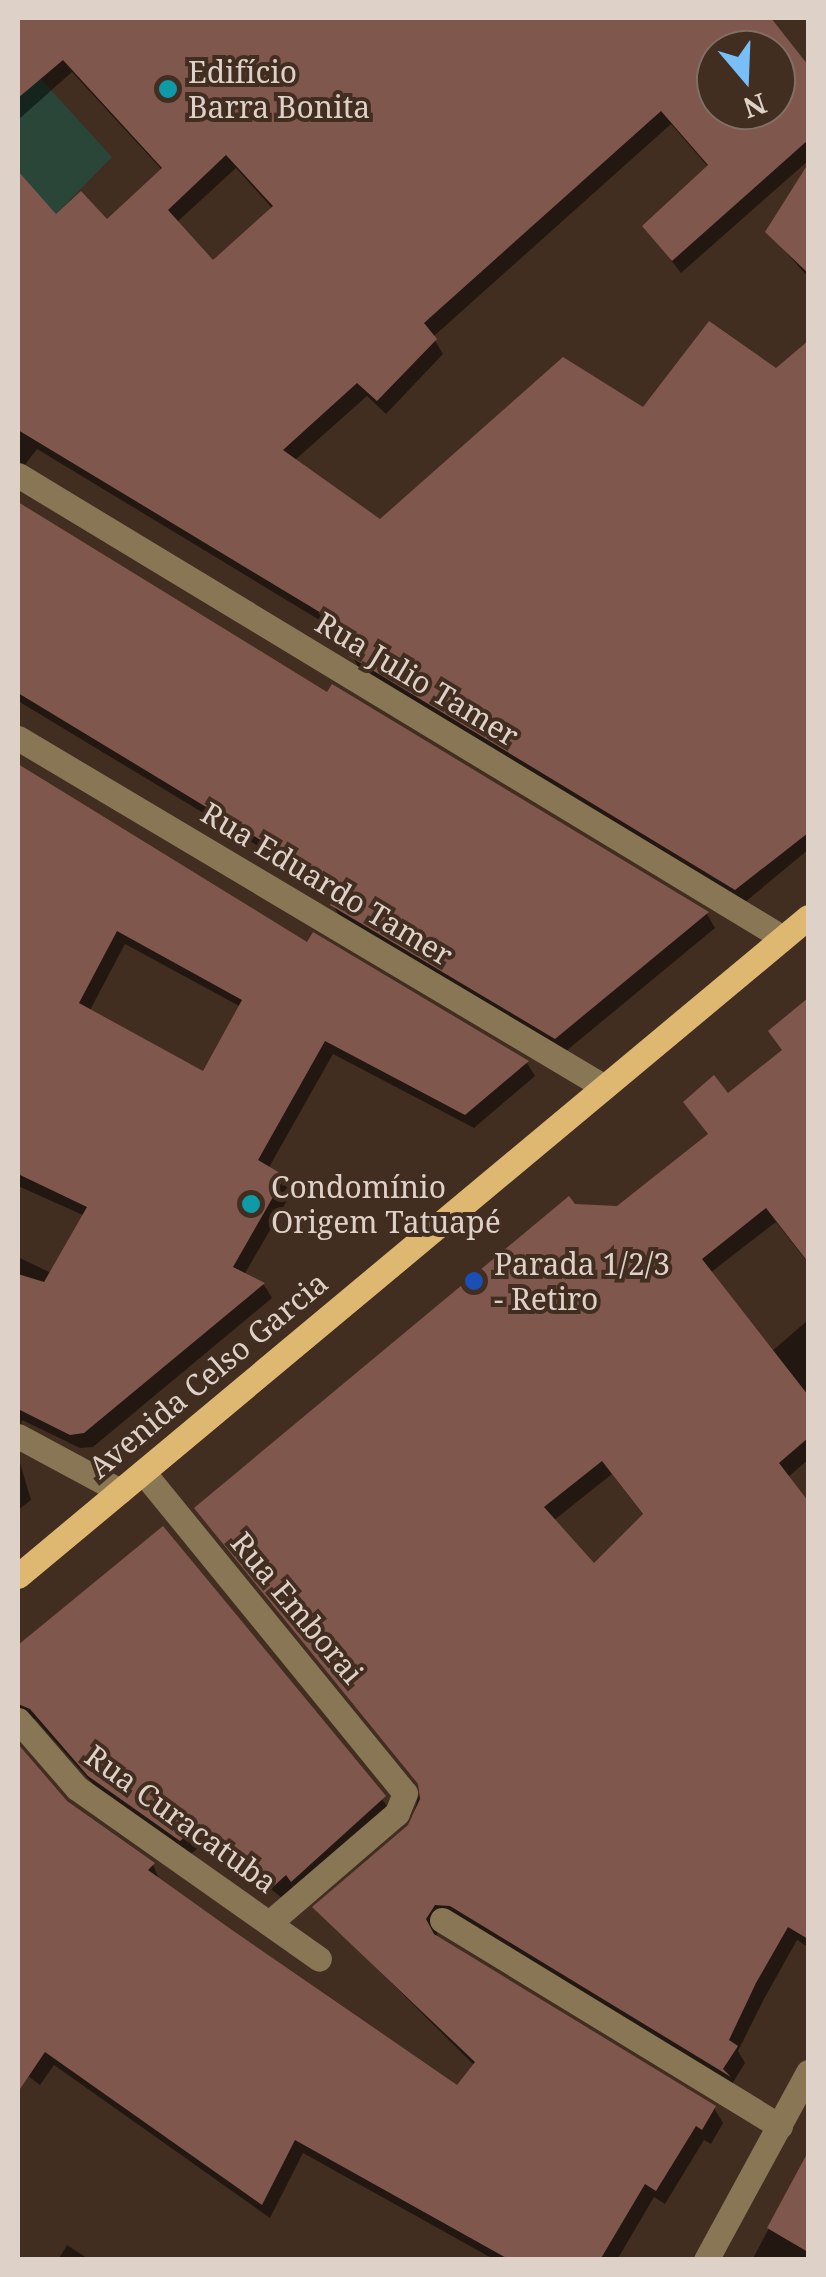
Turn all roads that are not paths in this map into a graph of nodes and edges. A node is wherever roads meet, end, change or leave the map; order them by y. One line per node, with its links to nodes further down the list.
1 (18, 474): 4 (street, Rua Julio Tamer)
2 (18, 738): 5 (street, Rua Eduardo Tamer)
3 (808, 916): 4 (main road, Avenida Celso Garcia)
4 (782, 938): 5 (main road, Avenida Celso Garcia)
5 (603, 1086): 7 (main road, Avenida Celso Garcia)
6 (18, 1436): 8 (street)
7 (143, 1472): 8 (main road, Avenida Celso Garcia); 12 (street, Rua Emborai)
8 (120, 1491): 9 (main road, Avenida Celso Garcia)
9 (18, 1576)
10 (18, 1720): 12 (street, Rua Curacatuba)
11 (442, 1920): 15 (street)
12 (269, 1923): 13 (street, Rua Curacatuba)
13 (318, 1959)
14 (808, 2072): 15 (street)
15 (780, 2126): 16 (street)
16 (706, 2260)

